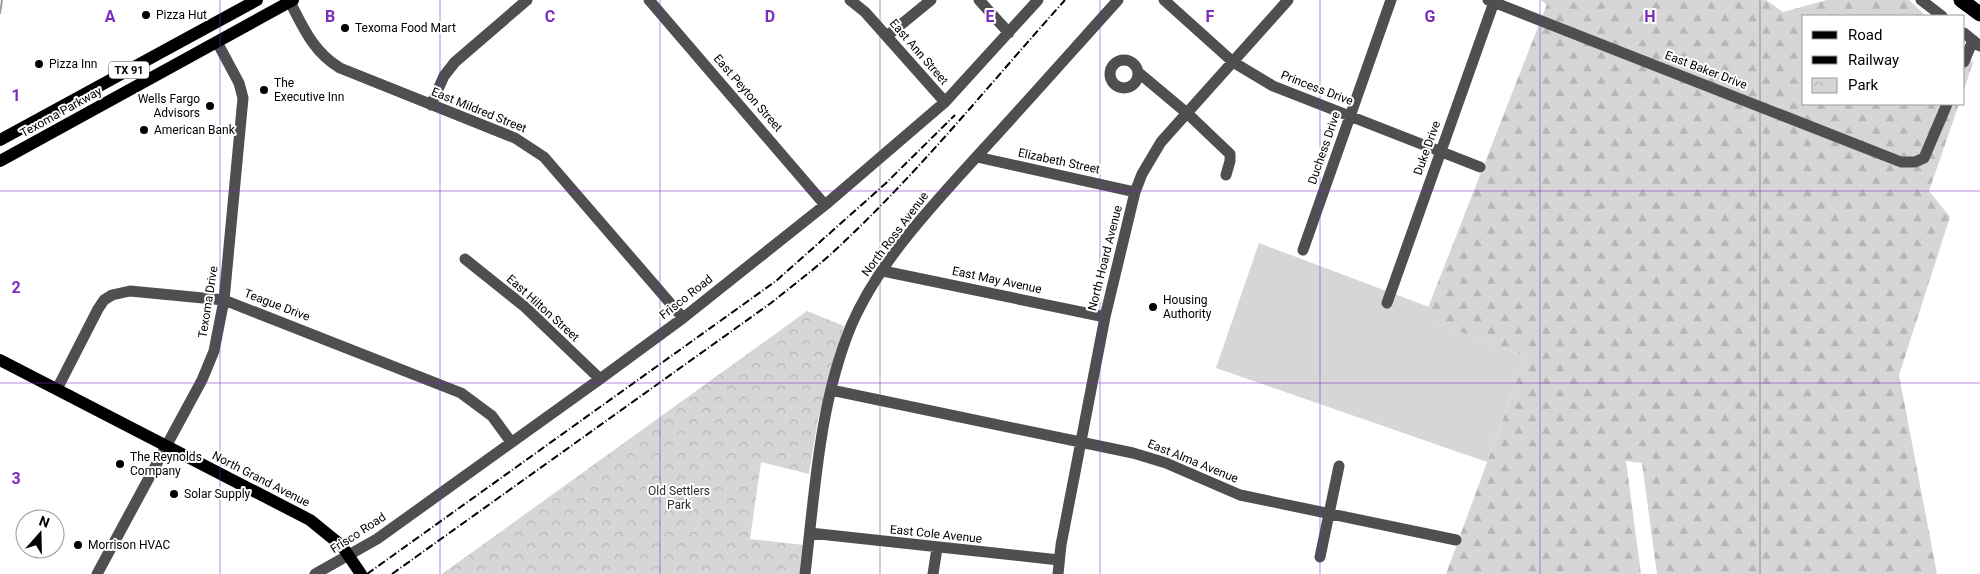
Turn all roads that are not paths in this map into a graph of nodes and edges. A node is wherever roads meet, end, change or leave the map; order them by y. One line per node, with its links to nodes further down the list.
1 (257, 0): 32 (main road, Texoma Parkway / TX 91)
2 (527, 0): 28 (street)
3 (649, 0): 39 (street, East Peyton Street)
4 (850, 0): 21 (street, East Ann Street)
5 (931, 0): 21 (street)
6 (979, 0): 20 (street)
7 (1038, 0): 20 (street, Frisco Road)
8 (1118, 0): 34 (street, North Ross Avenue)
9 (1164, 0): 17 (street, Princess Drive)
10 (1183, 0): 17 (street)
11 (1288, 0): 25 (street, North Hoard Avenue)
12 (1391, 0): 31 (street, Duchess Drive)
13 (1921, 0): 19 (street)
14 (1961, 0): 18 (highway)
15 (291, 1): 23 (main road, Texoma Parkway / TX 91); 28 (street, East Mildred Street)
16 (1491, 1): 29 (street, East Baker Drive); 33 (street, Duke Drive)
17 (1175, 9): 25 (street, Princess Drive)
18 (1980, 14)
19 (1941, 15)
20 (1009, 33): 27 (street, Frisco Road)
21 (887, 36): 27 (street, East Ann Street)
22 (1972, 40): 24 (street)
23 (217, 42): 35 (main road, Texoma Parkway / TX 91); 43 (street, Texoma Drive)
24 (1965, 59)
25 (1233, 62): 30 (street, North Hoard Avenue); 31 (street, Princess Drive)
26 (1139, 73): 30 (street)
27 (945, 102): 39 (street, Frisco Road)
28 (431, 105): 46 (street, East Mildred Street)
29 (1947, 105)
30 (1188, 114): 37 (street); 38 (street, North Hoard Avenue)
31 (1350, 115): 33 (street, Princess Drive); 40 (street, Duchess Drive)
32 (0, 140)
33 (1441, 151): 36 (street, Princess Drive); 44 (street, Duke Drive)
34 (977, 157): 38 (street, Elizabeth Street); 42 (street, North Ross Avenue)
35 (0, 161)
36 (1480, 167)
37 (1226, 175)
38 (1135, 192): 45 (street, North Hoard Avenue)
39 (825, 205): 46 (street, Frisco Road)
40 (1303, 250)
41 (465, 259): 48 (street, East Hilton Street)
42 (883, 271): 45 (street, East May Avenue); 50 (street, North Ross Avenue)
43 (224, 300): 49 (street, Teague Drive); 51 (street, Teague Drive); 53 (street, Texoma Drive)
44 (1387, 303)
45 (1105, 316): 52 (street, North Hoard Avenue)
46 (683, 318): 48 (street, Frisco Road)
47 (0, 360): 49 (main road, North Grand Avenue)
48 (600, 379): 51 (street, Frisco Road)
49 (58, 389): 53 (main road, North Grand Avenue)
50 (831, 390): 52 (street, East Alma Avenue); 56 (street, North Ross Avenue)
51 (511, 442): 62 (street, Frisco Road)
52 (1080, 442): 55 (street, East Alma Avenue); 60 (street, North Hoard Avenue)
53 (168, 446): 61 (street, Texoma Drive); 63 (main road, North Grand Avenue)
54 (1339, 466): 55 (street)
55 (1329, 514): 57 (street, East Alma Avenue); 59 (street)
56 (810, 533): 58 (street, East Cole Avenue); 64 (street, North Ross Avenue)
57 (1456, 540)
58 (937, 548): 60 (street, East Cole Avenue); 65 (street)
59 (1320, 557)
60 (1059, 560): 66 (street, North Hoard Avenue)
61 (96, 574)
62 (315, 574)
63 (361, 574)
64 (805, 574)
65 (934, 574)
66 (1058, 574)

